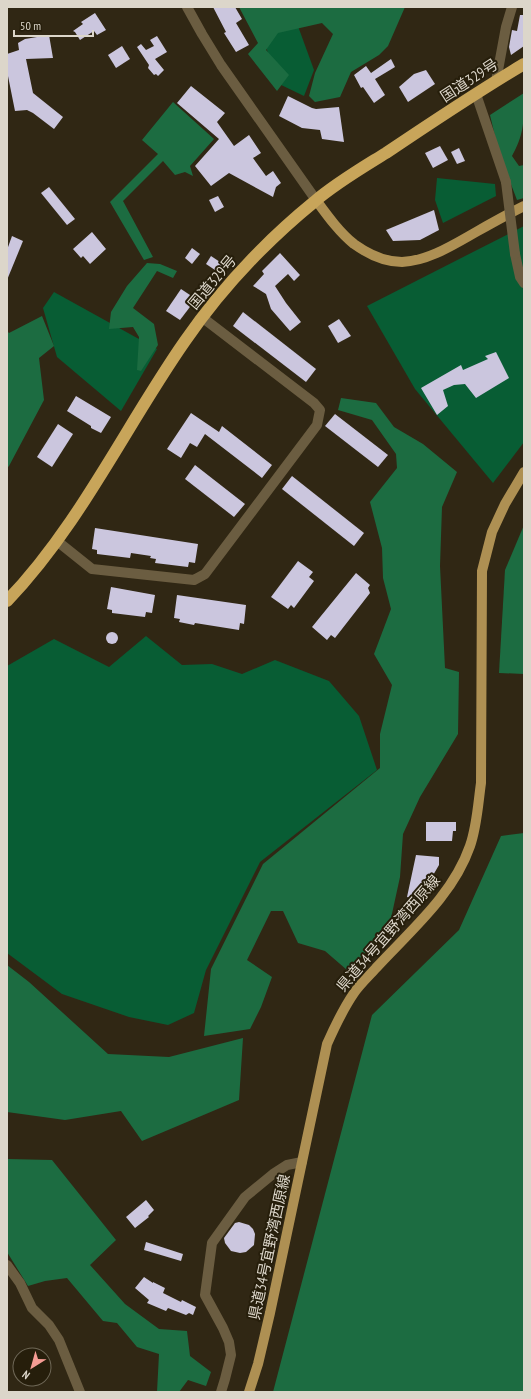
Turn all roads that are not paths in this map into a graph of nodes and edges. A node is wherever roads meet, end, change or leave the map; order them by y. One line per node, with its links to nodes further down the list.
1 (187, 7): 6 (street)
2 (512, 7): 4 (street)
3 (524, 64): 4 (highway, 国道329号)
4 (496, 81): 5 (highway, 国道329号)
5 (476, 94): 6 (highway, 国道329号); 8 (street, bridge)
6 (316, 200): 7 (main road); 9 (highway, 国道329号)
7 (524, 206)
8 (524, 283)
9 (202, 318): 11 (highway, 国道329号); 11 (street)
10 (524, 472): 13 (main road, 県道34号宜野湾西原線)
11 (57, 541): 12 (highway, 国道329号)
12 (7, 602)
13 (302, 1162): 16 (street); 17 (main road, 県道34号宜野湾西原線)
14 (7, 1265): 15 (street)
15 (80, 1392)
16 (221, 1392)
17 (249, 1392)

